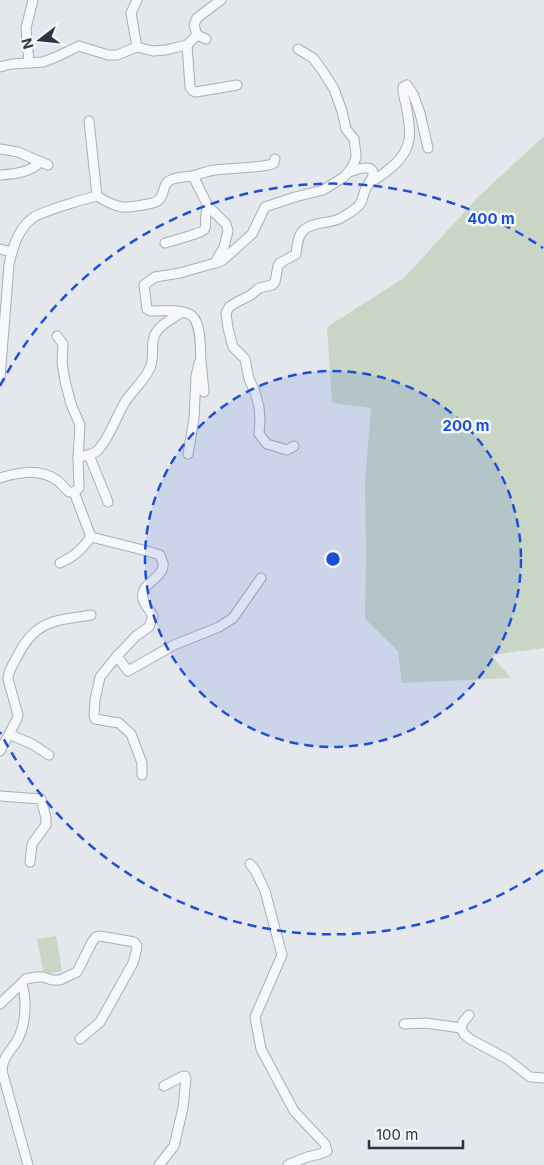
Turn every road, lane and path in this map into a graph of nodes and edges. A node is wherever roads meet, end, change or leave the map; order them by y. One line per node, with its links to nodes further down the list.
1 (33, 0): 7 (street)
2 (137, 0): 5 (street)
3 (221, 0): 4 (street)
4 (187, 45): 5 (street); 9 (street)
5 (137, 47): 7 (street)
6 (298, 49): 14 (street)
7 (29, 63): 8 (street)
8 (0, 67)
9 (237, 85)
10 (89, 121): 18 (street)
11 (428, 148): 17 (street)
12 (0, 149): 15 (street)
13 (276, 159): 16 (street)
14 (348, 172): 17 (street); 23 (street)
15 (0, 175)
16 (193, 176): 18 (street); 19 (street)
17 (370, 182): 29 (street)
18 (97, 196): 22 (street)
19 (208, 206): 20 (street); 23 (street)
20 (165, 243)
21 (0, 249): 22 (street)
22 (12, 252): 27 (street)
23 (215, 264): 24 (street)
24 (182, 312): 26 (street); 31 (street)
25 (57, 336): 32 (street)
26 (201, 358): 28 (street); 30 (street)
27 (0, 378)
28 (204, 392)
29 (294, 446)
30 (188, 454)
31 (89, 455): 32 (street); 35 (street)
32 (78, 457): 34 (street)
33 (0, 478): 34 (street)
34 (74, 492): 36 (street)
35 (108, 502)
36 (91, 537): 37 (street); 40 (street)
37 (60, 563)
38 (261, 578): 40 (street)
39 (90, 615): 41 (street)
40 (117, 656): 44 (street)
41 (9, 734): 42 (street); 43 (street)
42 (0, 751)
43 (49, 755)
44 (142, 775)
45 (0, 796): 46 (street)
46 (30, 862)
47 (250, 864): 58 (street)
48 (22, 984): 49 (street); 53 (street); 56 (street)
49 (0, 1004)
50 (469, 1015): 52 (street)
51 (404, 1024): 52 (street)
52 (461, 1028): 54 (street)
53 (80, 1039)
54 (544, 1078)
55 (164, 1086): 57 (street)
56 (28, 1165)
57 (159, 1165)
58 (288, 1165)

